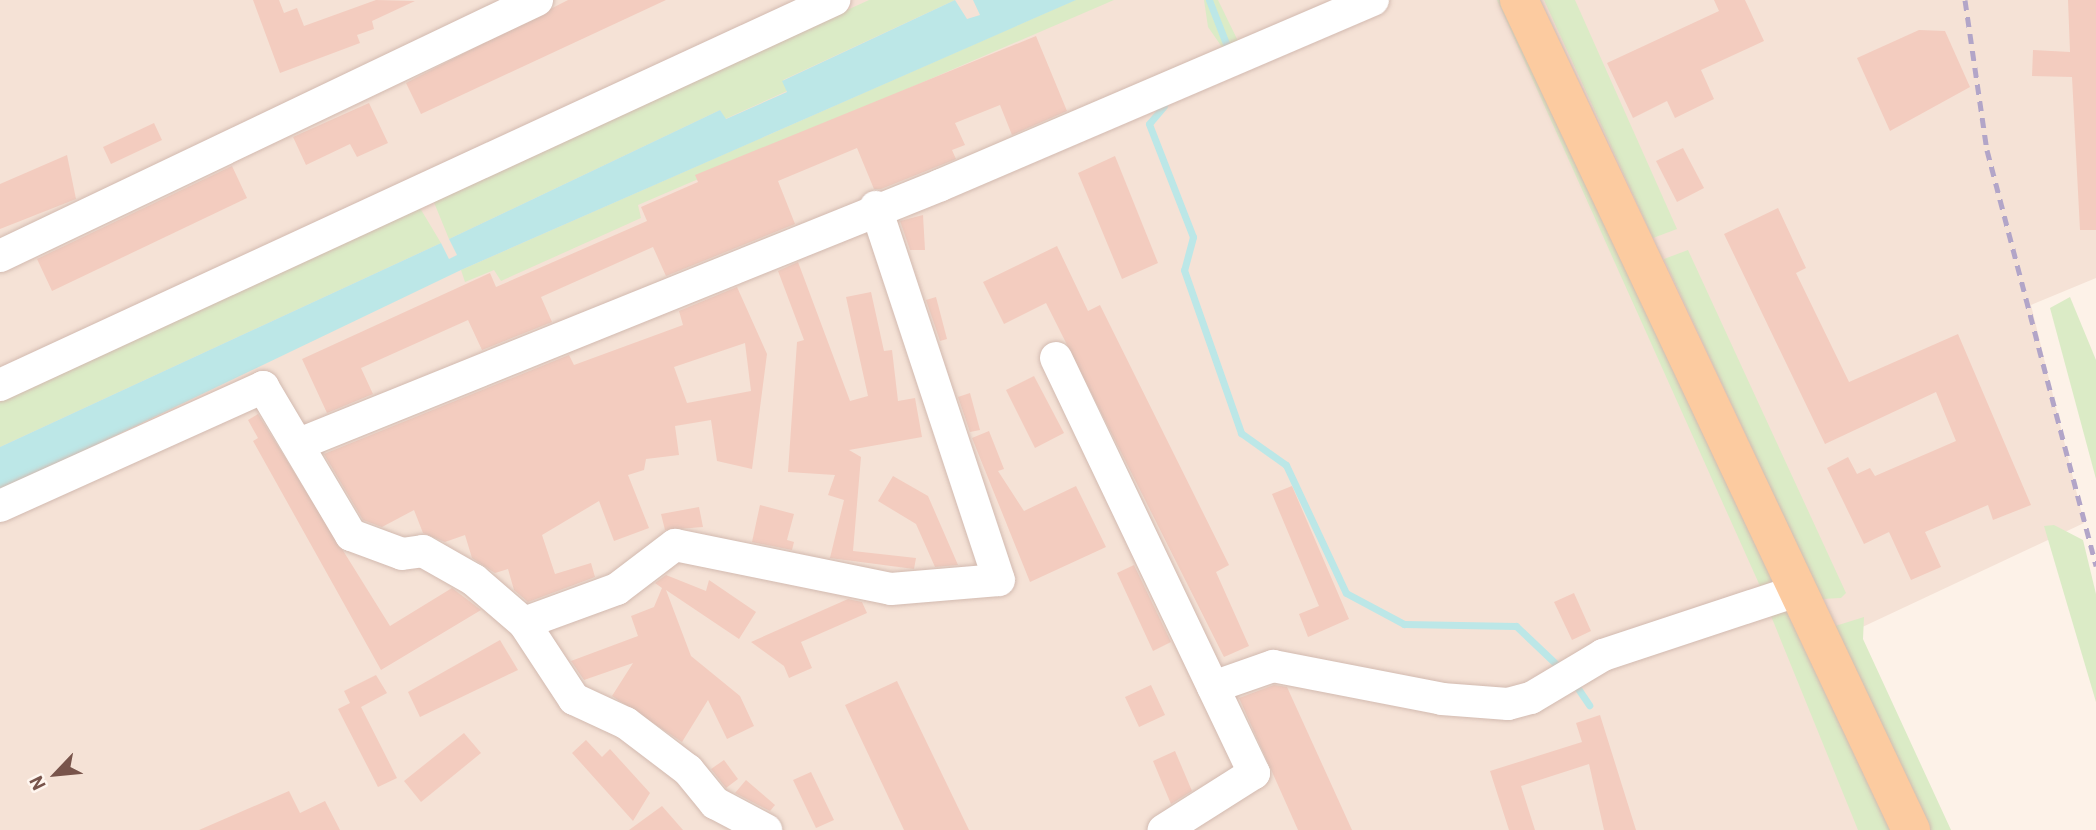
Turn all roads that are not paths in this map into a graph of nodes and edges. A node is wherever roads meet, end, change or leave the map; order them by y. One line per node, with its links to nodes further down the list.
1 (537, 0): 6 (street)
2 (834, 0): 8 (street)
3 (1373, 0): 5 (street)
4 (1520, 0): 11 (main road)
5 (876, 207): 9 (street); 12 (street)
6 (0, 256)
7 (1056, 358): 13 (street)
8 (0, 384)
9 (299, 444): 10 (street); 12 (street)
10 (2, 501)
11 (1798, 590): 13 (street); 16 (main road)
12 (524, 623): 14 (street)
13 (1213, 687): 15 (street)
14 (766, 830)
15 (1164, 830)
16 (1911, 830)

